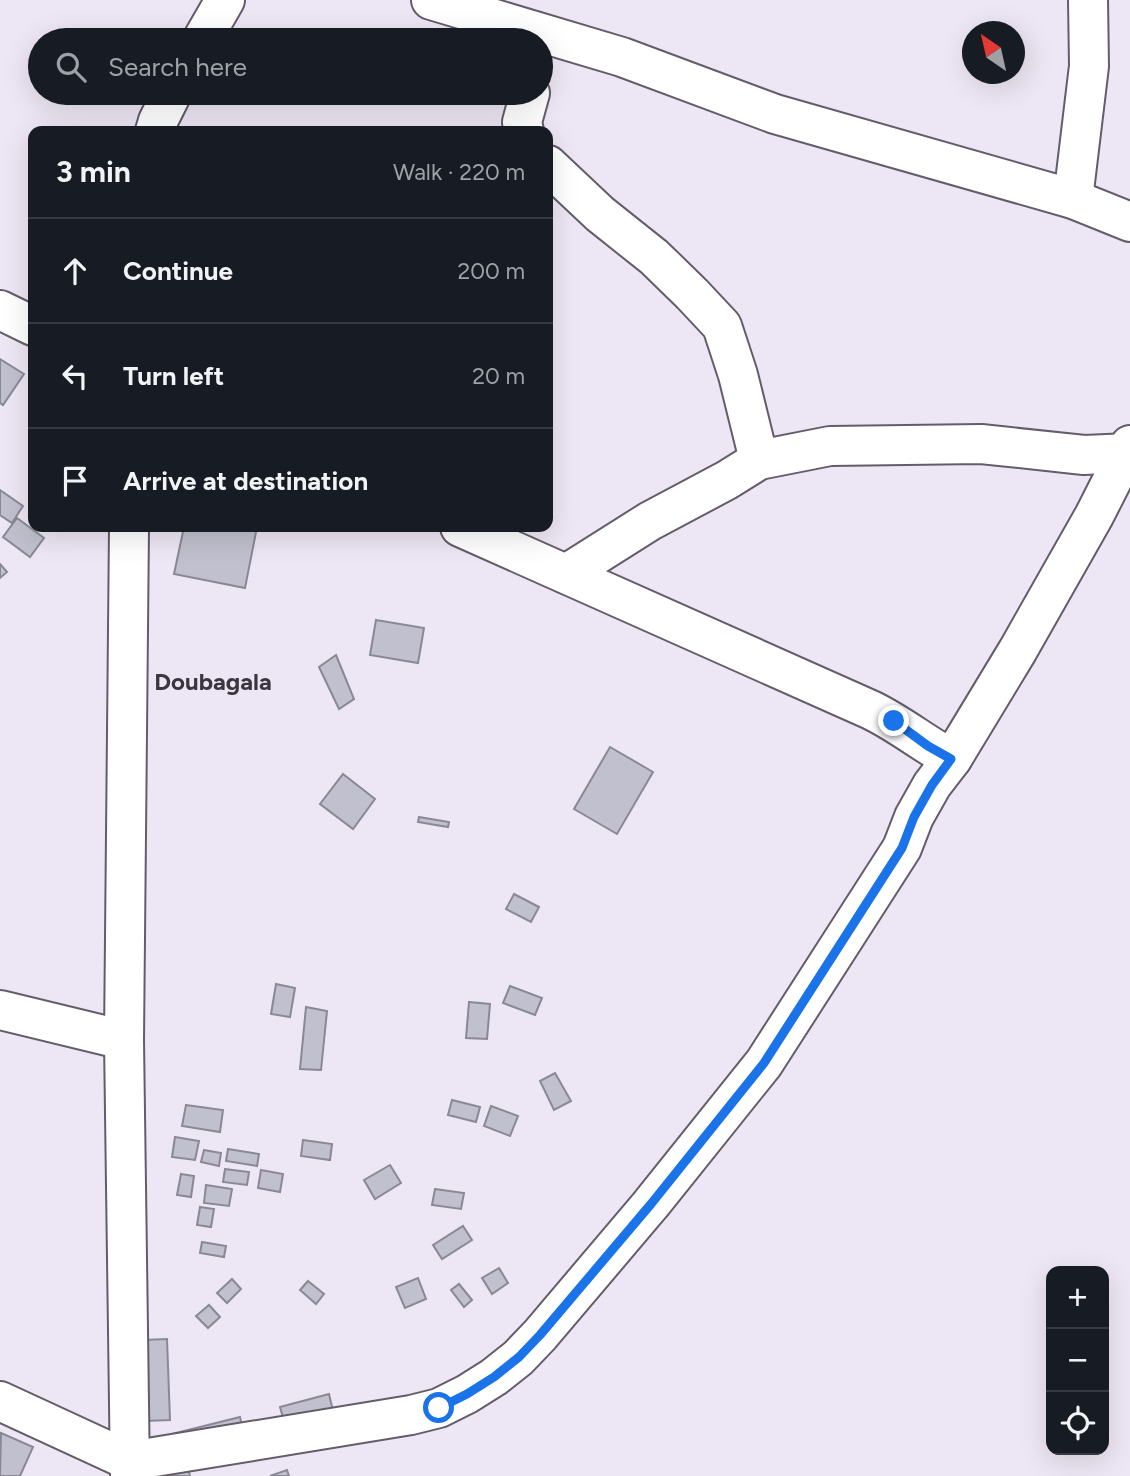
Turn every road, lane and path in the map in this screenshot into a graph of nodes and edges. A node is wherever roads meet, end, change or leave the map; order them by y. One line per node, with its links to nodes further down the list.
1 (225, 0): 4 (street)
2 (431, 0): 5 (street)
3 (1088, 0): 12 (street)
4 (209, 28)
5 (501, 28)
6 (553, 46): 12 (street)
7 (166, 105): 9 (street)
8 (527, 105): 10 (street)
9 (156, 126)
10 (523, 126)
11 (553, 170): 17 (street)
12 (1073, 199): 13 (street)
13 (1130, 222)
14 (0, 310): 15 (street)
15 (28, 324)
16 (1129, 451): 17 (street); 21 (street)
17 (759, 460): 20 (street)
18 (129, 532): 23 (street)
19 (471, 532): 20 (street)
20 (566, 574): 21 (street)
21 (951, 759): 25 (street)
22 (0, 1010): 23 (street)
23 (124, 1040): 25 (street)
24 (0, 1401): 25 (street)
25 (130, 1468)

